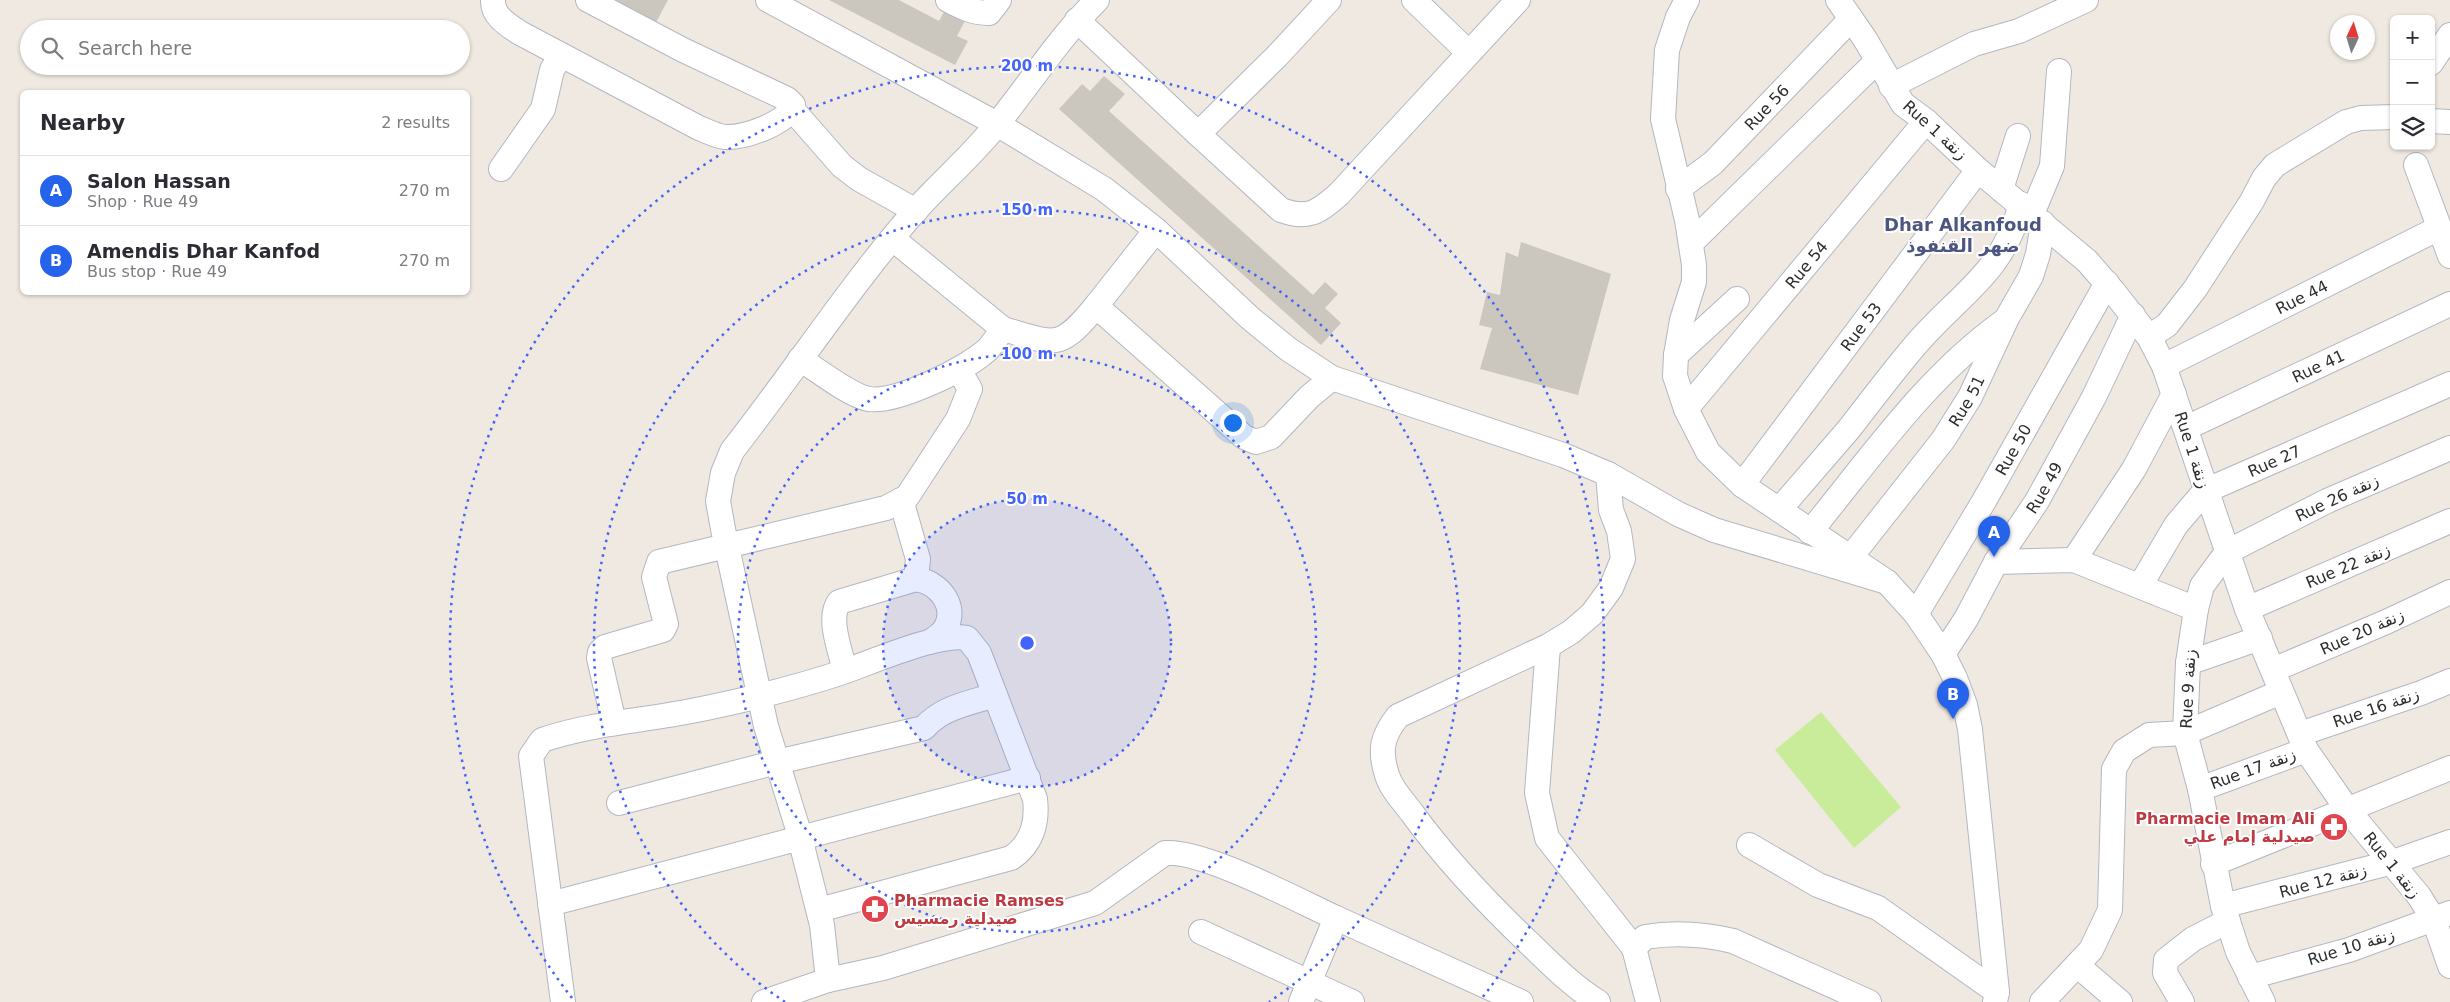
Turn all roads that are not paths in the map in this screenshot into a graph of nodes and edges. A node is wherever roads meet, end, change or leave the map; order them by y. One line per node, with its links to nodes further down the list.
1 (493, 0): 16 (street)
2 (588, 0): 21 (street)
3 (768, 0): 26 (street)
4 (948, 0): 5 (street)
5 (999, 0)
6 (1097, 0): 13 (street)
7 (1329, 0): 27 (street)
8 (1414, 0): 15 (street)
9 (1518, 0): 15 (street)
10 (1687, 0): 32 (street)
11 (2086, 0): 20 (street)
12 (1844, 9): 17 (street, Rue 1 زنقة); 32 (street, Rue 56)
13 (1077, 20): 26 (street); 27 (street)
14 (2450, 35): 18 (street)
15 (1468, 52): 27 (street)
16 (561, 55): 21 (street); 30 (street)
17 (1878, 60): 20 (street, Rue 1 زنقة); 39 (street)
18 (2433, 60)
19 (2059, 71): 35 (street)
20 (1891, 86): 23 (street, Rue 1 زنقة)
21 (792, 109): 34 (street)
22 (2390, 117): 48 (street)
23 (1926, 121): 31 (street, Rue 1 زنقة); 56 (street, Rue 54)
24 (2435, 121): 25 (street)
25 (2450, 122)
26 (997, 124): 34 (street); 37 (street)
27 (1198, 134)
28 (2018, 136): 33 (street)
29 (2416, 165): 36 (street)
30 (501, 169)
31 (1978, 170): 33 (street, Rue 1 زنقة); 60 (street, Rue 53)
32 (1678, 188): 39 (street)
33 (2001, 189): 35 (street, Rue 1 زنقة)
34 (916, 211): 38 (street)
35 (2032, 214): 41 (street, Rue 1 زنقة); 46 (street, Rue 51); 63 (street)
36 (2439, 228): 40 (street); 51 (street, Rue 44)
37 (1156, 230): 44 (street); 53 (street)
38 (893, 239): 47 (street); 50 (street)
39 (1691, 243): 49 (street)
40 (2450, 256)
41 (2107, 283): 45 (street, Rue 1 زنقة); 77 (street, Rue 50)
42 (1738, 299): 49 (street)
43 (2450, 304): 57 (street, Rue 41)
44 (1096, 306): 47 (street); 53 (street)
45 (2133, 315): 48 (street, Rue 1 زنقة); 70 (street, Rue 49)
46 (2007, 318): 65 (street); 68 (street, Rue 51)
47 (1003, 328): 52 (street)
48 (2149, 337): 51 (street, Rue 1 زنقة)
49 (1676, 355): 56 (street)
50 (800, 359): 52 (street); 66 (street)
51 (2164, 366): 55 (street, Rue 1 زنقة)
52 (959, 370): 62 (street)
53 (1332, 378): 59 (street)
54 (2450, 384): 61 (street, Rue 27)
55 (2174, 394): 57 (street, Rue 1 زنقة); 69 (street)
56 (1686, 409): 60 (street)
57 (2186, 428): 61 (street, Rue 1 زنقة)
58 (2450, 448): 67 (street, Rue 26 زنقة)
59 (1608, 474): 72 (street); 80 (street)
60 (1742, 484): 63 (street)
61 (2206, 491): 67 (street, Rue 1 زنقة); 73 (street, Rue 27)
62 (901, 500): 66 (street); 71 (street)
63 (1779, 510): 65 (street)
64 (2450, 521): 76 (street, Rue 22 زنقة)
65 (1810, 532): 68 (street)
66 (727, 547): 87 (street); 88 (street)
67 (2227, 552): 75 (street, Rue 9 زنقة); 76 (street, Rue 1 زنقة)
68 (1850, 558): 72 (street)
69 (2074, 560): 70 (street); 73 (street)
70 (1996, 562): 81 (street, Rue 49)
71 (916, 579): 79 (street); 83 (street)
72 (1887, 582): 77 (street)
73 (2140, 586): 75 (street)
74 (2450, 592): 84 (street, Rue 20 زنقة)
75 (2196, 609): 82 (street, Rue 9 زنقة)
76 (2247, 609): 78 (street, Rue 1 زنقة)
77 (1916, 614): 81 (street)
78 (2260, 638): 82 (street); 84 (street, Rue 1 زنقة)
79 (930, 642): 83 (street); 86 (street)
80 (1548, 646): 108 (street); 119 (street)
81 (1943, 654): 114 (street)
82 (2188, 663): 89 (street, Rue 9 زنقة)
83 (845, 671): 87 (street)
84 (2277, 681): 89 (street, Rue 20 زنقة); 90 (street, Rue 1 زنقة)
85 (2450, 681): 90 (street, Rue 16 زنقة)
86 (995, 695): 91 (street); 93 (street)
87 (759, 696): 88 (street); 91 (street)
88 (614, 724): 102 (street)
89 (2185, 732): 94 (street, Rue 9 زنقة); 109 (street, Rue 20 زنقة)
90 (2303, 742): 94 (street, Rue 17 زنقة); 96 (street, Rue 1 زنقة)
91 (777, 762): 95 (street); 97 (street)
92 (2450, 768): 96 (street)
93 (1028, 778): 97 (street); 103 (street)
94 (2200, 789): 101 (street, Rue 9 زنقة)
95 (619, 804)
96 (2347, 809): 100 (street, Rue 1 زنقة); 101 (street)
97 (800, 839): 102 (street); 103 (street)
98 (2450, 842): 100 (street, Rue 12 زنقة)
99 (1749, 845): 114 (street)
100 (2393, 862): 104 (street, Rue 12 زنقة); 105 (street, Rue 1 زنقة)
101 (2213, 864): 104 (street, Rue 9 زنقة)
102 (550, 904): 115 (street)
103 (819, 910): 112 (street)
104 (2225, 914): 111 (street, Rue 9 زنقة); 124 (street, Rue 12 زنقة)
105 (2442, 916): 110 (street, Rue 1 زنقة); 111 (street, Rue 10 زنقة)
106 (1336, 918): 112 (street); 113 (street); 118 (street)
107 (1201, 932): 113 (street)
108 (1634, 948): 120 (street); 121 (street)
109 (2077, 965): 122 (street, Rue 20 زنقة); 123 (street)
110 (2450, 966)
111 (2250, 977): 125 (street, Rue 9 زنقة)
112 (828, 980): 116 (street)
113 (1304, 992): 117 (street)
114 (1996, 997)
115 (563, 1002)
116 (764, 1002)
117 (1352, 1002)
118 (1521, 1002)
119 (1598, 1002)
120 (1648, 1002)
121 (1869, 1002)
122 (2042, 1002)
123 (2120, 1002)
124 (2182, 1002)
125 (2263, 1002)

